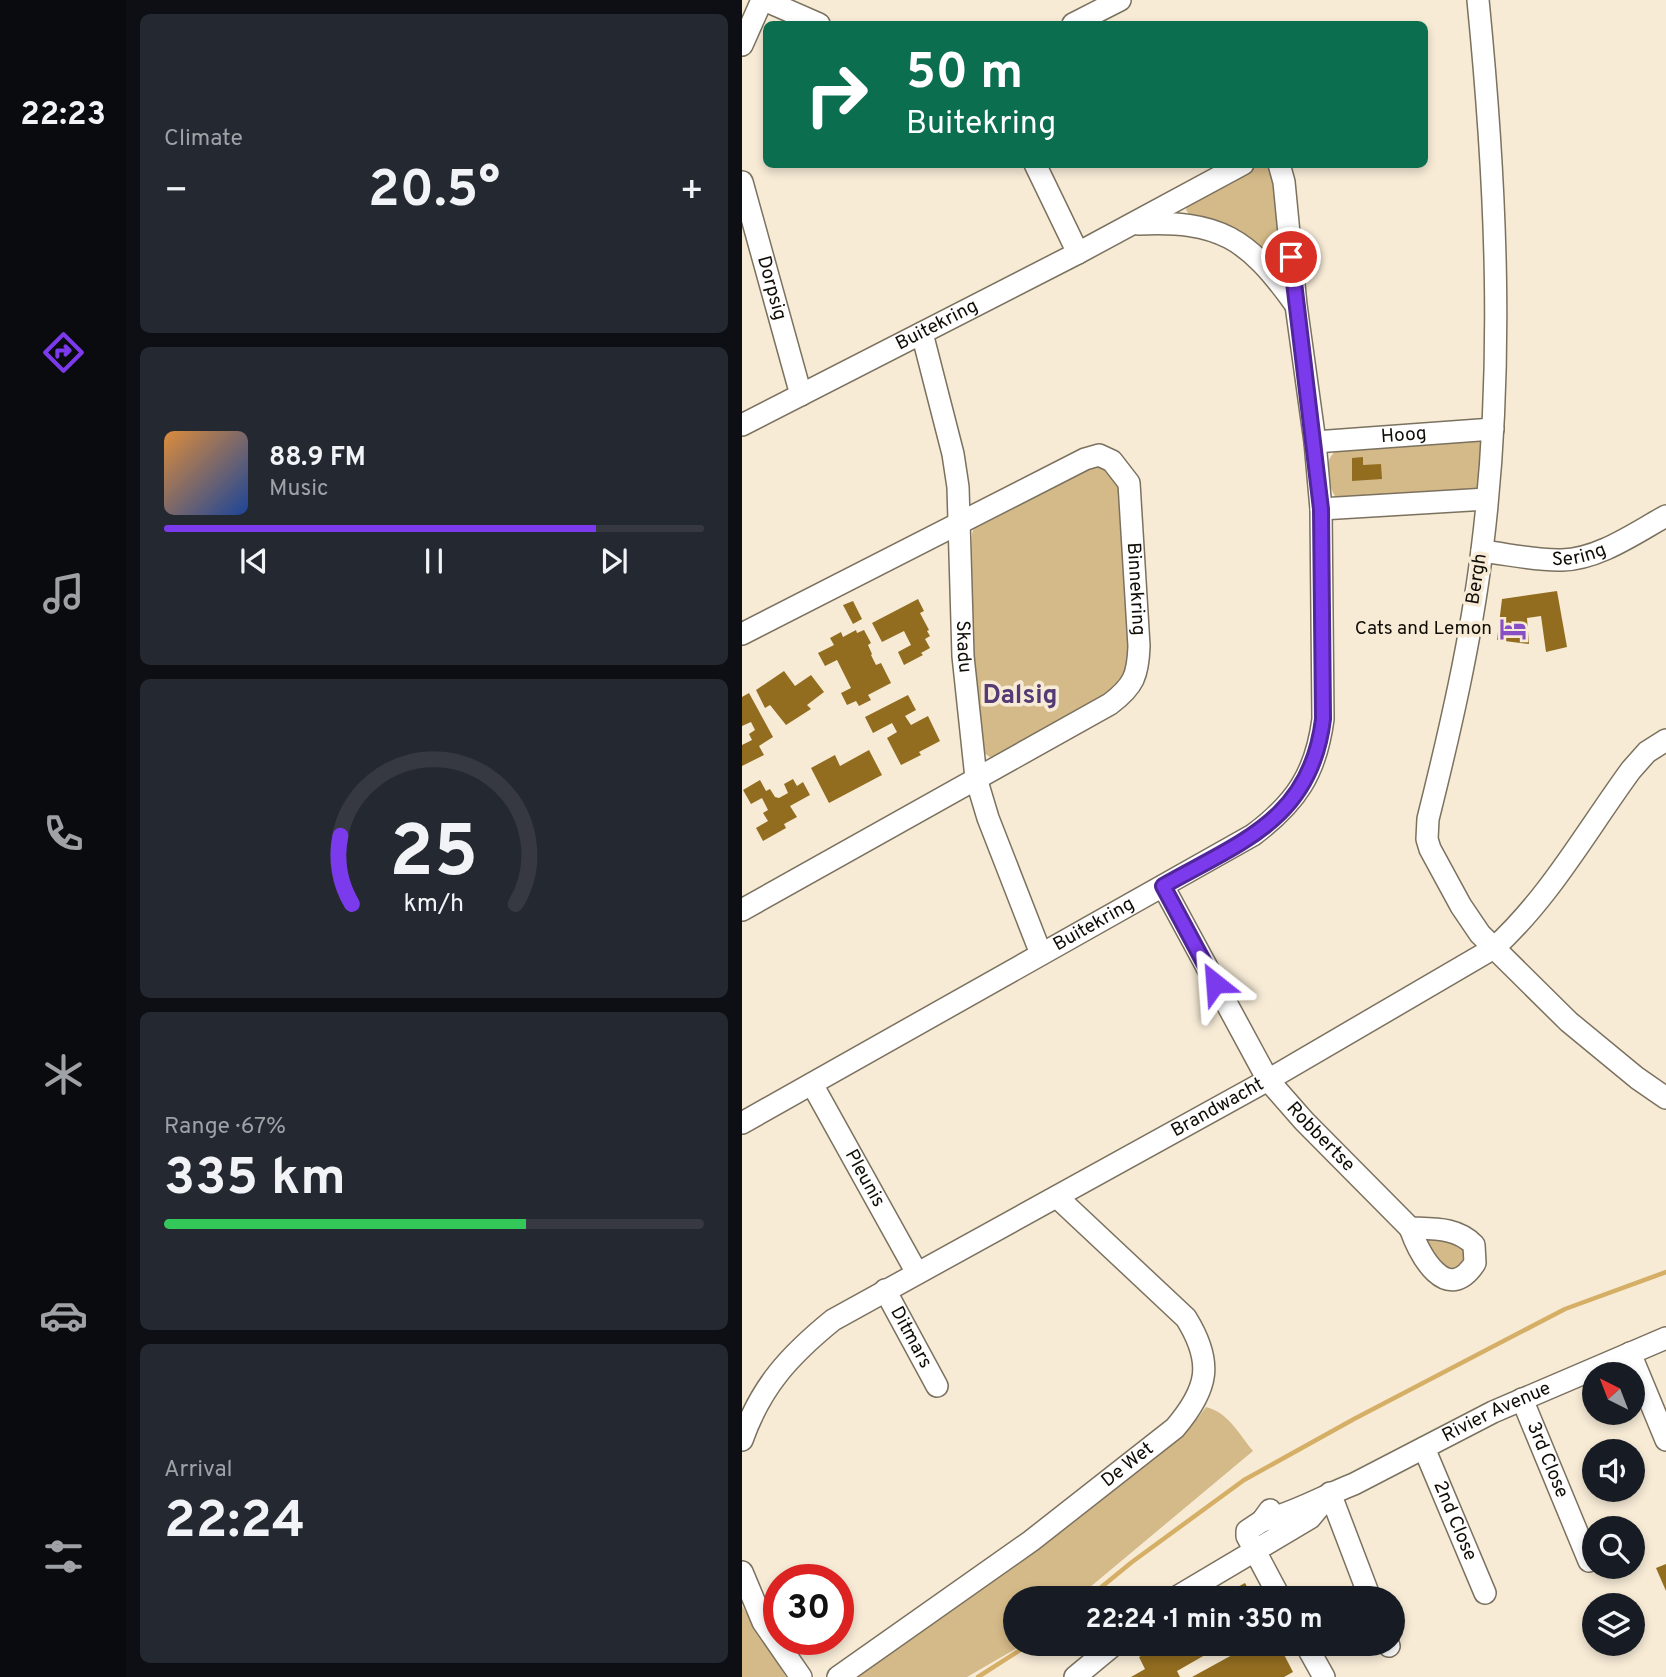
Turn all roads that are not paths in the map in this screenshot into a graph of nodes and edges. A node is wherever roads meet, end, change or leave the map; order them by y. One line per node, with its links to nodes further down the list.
1 (763, 0): 4 (street); 6 (street)
2 (1120, 0): 5 (street)
3 (1478, 0): 17 (street, Bergh)
4 (812, 21)
5 (1079, 21)
6 (742, 46)
7 (1037, 168): 12 (street)
8 (1236, 168): 11 (street, Buitekring)
9 (1280, 168): 13 (street, Buitekring)
10 (742, 182): 15 (street, Dorpsig)
11 (1132, 225): 12 (street, Buitekring); 13 (street, Buitekring)
12 (1079, 253): 14 (street, Buitekring)
13 (1296, 305): 18 (street, Buitekring)
14 (922, 333): 15 (street, Buitekring); 22 (street, Skadu)
15 (801, 395): 16 (street, Buitekring)
16 (742, 425)
17 (1493, 429): 18 (street, Hoog); 19 (street, Bergh)
18 (1315, 442): 20 (street, Buitekring)
19 (1487, 499): 20 (street); 23 (street, Bergh)
20 (1321, 509): 27 (street, Buitekring)
21 (1666, 516): 23 (street, Sering)
22 (960, 521): 24 (street, Binnekring); 26 (street, Skadu); 26 (street, Binnekring)
23 (1482, 551): 29 (street, Bergh)
24 (742, 634)
25 (1666, 740): 29 (street, Brandwacht)
26 (976, 778): 28 (street, Binnekring); 30 (street, Skadu)
27 (1163, 886): 30 (street, Buitekring); 31 (street, Robbertse)
28 (742, 910)
29 (1494, 948): 31 (street, Brandwacht); 33 (street, Bergh)
30 (1041, 954): 32 (street, Buitekring)
31 (1268, 1080): 35 (street, Brandwacht); 36 (street, Robbertse)
32 (812, 1084): 34 (street, Buitekring); 37 (street, Pleunis)
33 (1666, 1098)
34 (742, 1123)
35 (1056, 1197): 37 (street, Brandwacht); 57 (street, De Wet)
36 (1410, 1228)
37 (917, 1273): 38 (street, Brandwacht)
38 (885, 1290): 41 (street, Ditmars); 43 (street, Brandwacht)
39 (1666, 1338): 40 (street, Rivier Avenue)
40 (1630, 1353): 42 (street, Rivier Avenue); 44 (street)
41 (937, 1386)
42 (1522, 1399): 45 (street, Rivier Avenue); 47 (street, 3rd Close)
43 (742, 1440)
44 (1666, 1440)
45 (1424, 1448): 46 (street, Rivier Avenue); 53 (street, 2nd Close)
46 (1330, 1493): 48 (street, Rivier Avenue); 52 (street)
47 (1582, 1544)
48 (1254, 1550): 50 (street); 51 (street)
49 (742, 1572): 56 (street)
50 (1195, 1586)
51 (1274, 1586)
52 (1365, 1586)
53 (1485, 1593)
54 (1100, 1656): 58 (street)
55 (1312, 1656): 59 (street)
56 (798, 1673)
57 (838, 1677)
58 (1075, 1677)
59 (1324, 1677)

